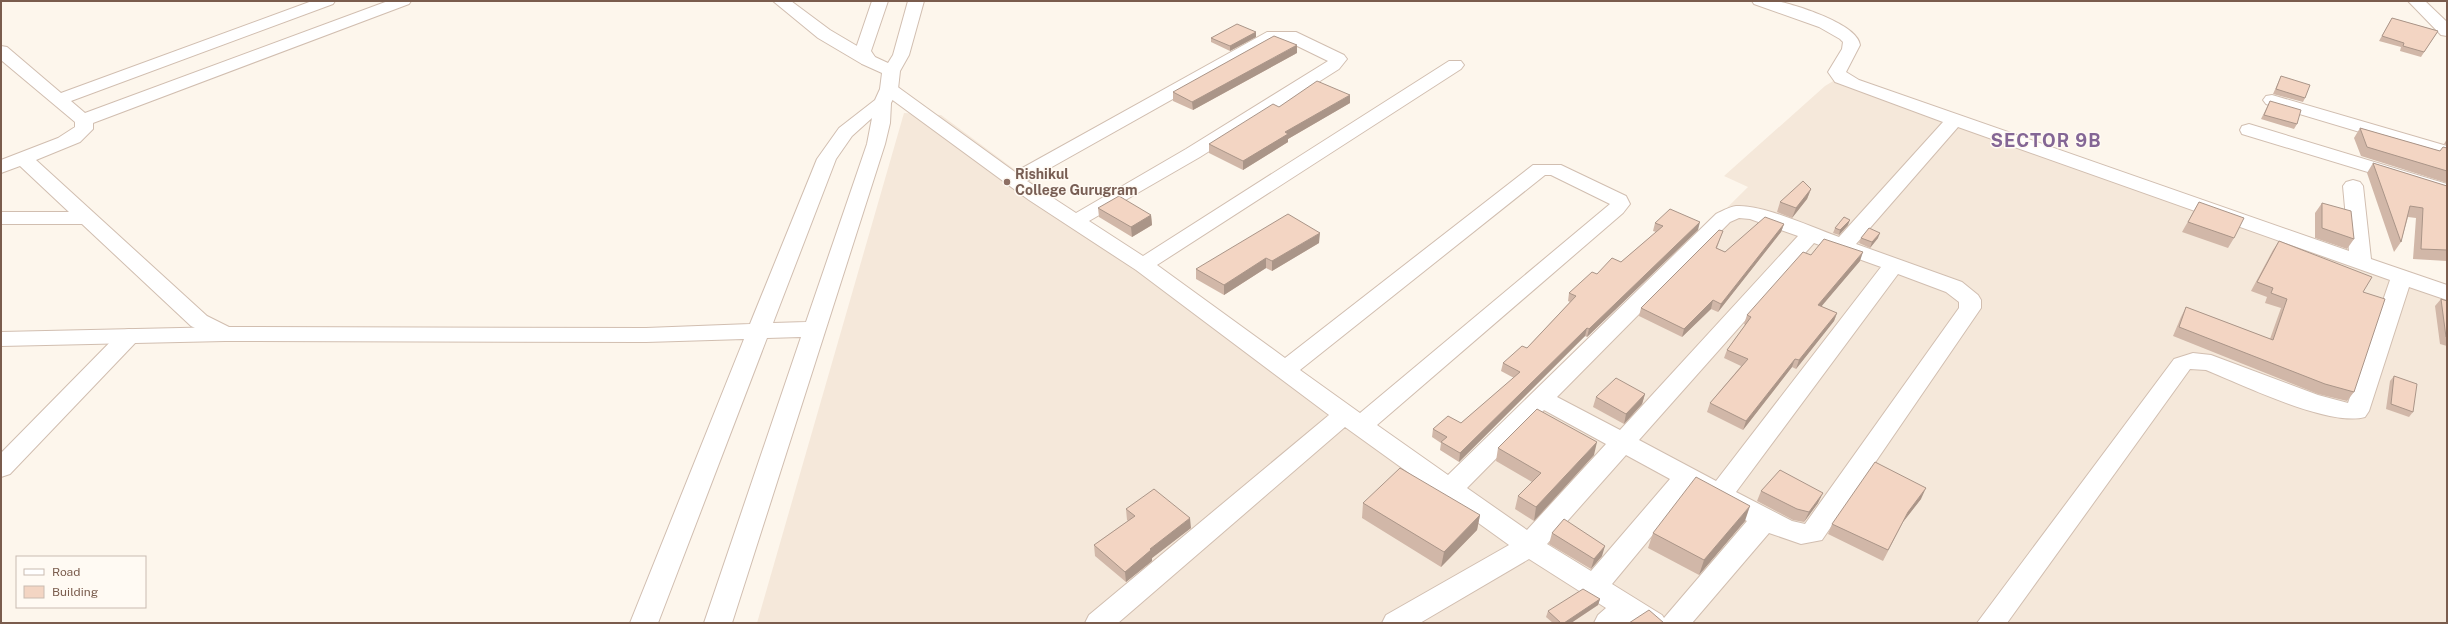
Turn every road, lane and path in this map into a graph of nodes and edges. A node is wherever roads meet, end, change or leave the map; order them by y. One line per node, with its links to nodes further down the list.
1 (327, 1): 13 (street)
2 (403, 1): 15 (street)
3 (781, 1): 10 (street)
4 (880, 1): 10 (street)
5 (916, 1): 12 (street)
6 (1760, 1): 16 (street)
7 (2416, 1): 8 (street)
8 (2447, 31)
9 (1, 51): 13 (street)
10 (868, 60): 12 (street)
11 (1455, 65): 31 (street)
12 (887, 88): 21 (street); 34 (street); 35 (street)
13 (58, 100): 15 (street)
14 (2272, 100): 18 (street)
15 (83, 120): 19 (street)
16 (1955, 120): 28 (street); 29 (street)
17 (2249, 130): 23 (street)
18 (2447, 152)
19 (23, 158): 20 (street); 25 (street)
20 (1, 167)
21 (1014, 180): 26 (street); 26 (street)
22 (2353, 186): 29 (street)
23 (2447, 190)
24 (1, 218): 25 (street)
25 (88, 218): 36 (street)
26 (1074, 222): 31 (street)
27 (1812, 233): 28 (street); 40 (street); 42 (street)
28 (1842, 244): 30 (street)
29 (2361, 262): 32 (street)
30 (1894, 264): 46 (street); 47 (street)
31 (1143, 266): 39 (street)
32 (2402, 277): 33 (street); 57 (street)
33 (2447, 293)
34 (814, 329): 35 (street); 52 (street)
35 (758, 332): 36 (street); 51 (street)
36 (225, 334): 37 (street)
37 (129, 336): 38 (street); 43 (street)
38 (1, 339)
39 (1285, 370): 41 (street); 41 (street)
40 (1542, 399): 42 (street); 45 (street)
41 (1353, 420): 45 (street); 53 (street)
42 (1624, 443): 44 (street); 48 (street)
43 (1, 468)
44 (1686, 477): 46 (street); 49 (street)
45 (1450, 488): 48 (street)
46 (1720, 495): 47 (street)
47 (1765, 519): 56 (street)
48 (1529, 546): 49 (street); 54 (street)
49 (1594, 587): 50 (street)
50 (1617, 615): 55 (street)
51 (644, 623)
52 (718, 623)
53 (1099, 623)
54 (1396, 623)
55 (1652, 623)
56 (1675, 623)
57 (1991, 623)

